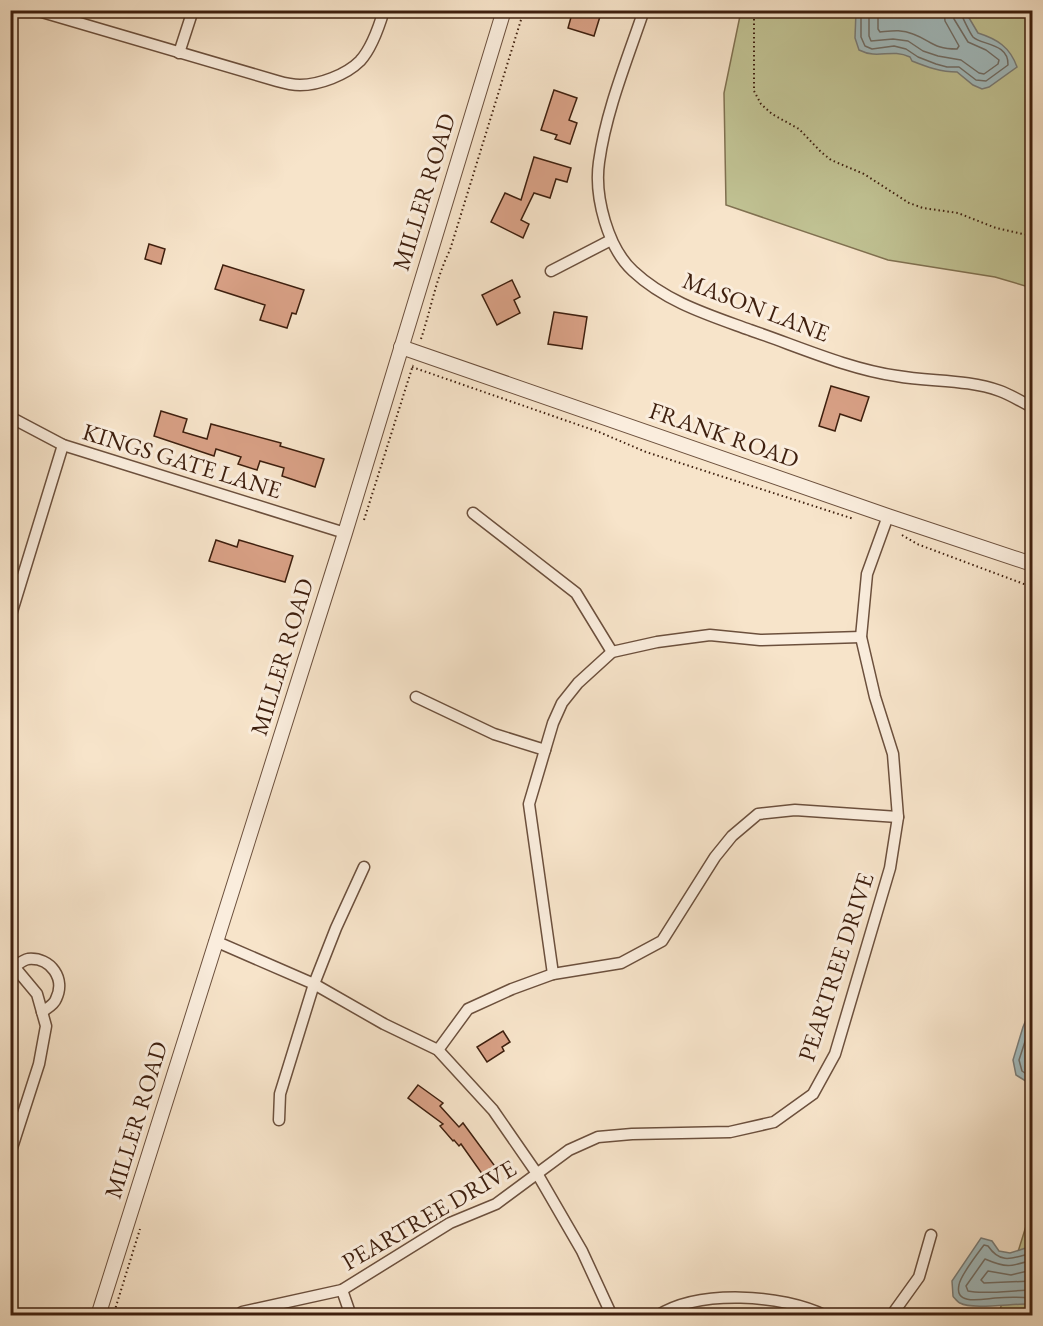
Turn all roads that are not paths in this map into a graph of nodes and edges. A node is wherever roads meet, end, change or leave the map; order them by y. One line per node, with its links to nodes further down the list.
1 (35, 10): 6 (street)
2 (193, 10): 6 (street)
3 (384, 10): 6 (street)
4 (504, 10): 9 (street, MILLER ROAD)
5 (644, 10): 7 (street, MASON LANE)
6 (178, 53)
7 (611, 240): 8 (street); 10 (street, MASON LANE)
8 (551, 270)
9 (401, 347): 14 (street, FRANK ROAD); 15 (street, MILLER ROAD)
10 (1032, 407)
11 (10, 417): 12 (street, KINGS GATE LANE)
12 (63, 446): 15 (street, KINGS GATE LANE); 17 (street)
13 (473, 513): 19 (street)
14 (886, 522): 16 (street, FRANK ROAD); 18 (street, PEARTREE DRIVE)
15 (345, 534): 24 (street, MILLER ROAD)
16 (1032, 564)
17 (10, 618)
18 (861, 637): 19 (street); 22 (street, PEARTREE DRIVE)
19 (612, 652): 21 (street)
20 (416, 698): 21 (street)
21 (545, 750): 26 (street)
22 (898, 817): 26 (street); 32 (street, PEARTREE DRIVE)
23 (364, 867): 27 (street)
24 (215, 941): 27 (street); 35 (street, MILLER ROAD)
25 (11, 968): 28 (street); 28 (street)
26 (553, 974): 29 (street)
27 (314, 984): 29 (street); 30 (street)
28 (42, 1012): 31 (street)
29 (438, 1050): 32 (street)
30 (279, 1120)
31 (11, 1151)
32 (538, 1175): 34 (street, PEARTREE DRIVE); 38 (street)
33 (932, 1235): 41 (street)
34 (342, 1290): 36 (street, PEARTREE DRIVE); 37 (street)
35 (98, 1316)
36 (240, 1316)
37 (351, 1316)
38 (612, 1316)
39 (657, 1316): 40 (street)
40 (825, 1316)
41 (891, 1316)

